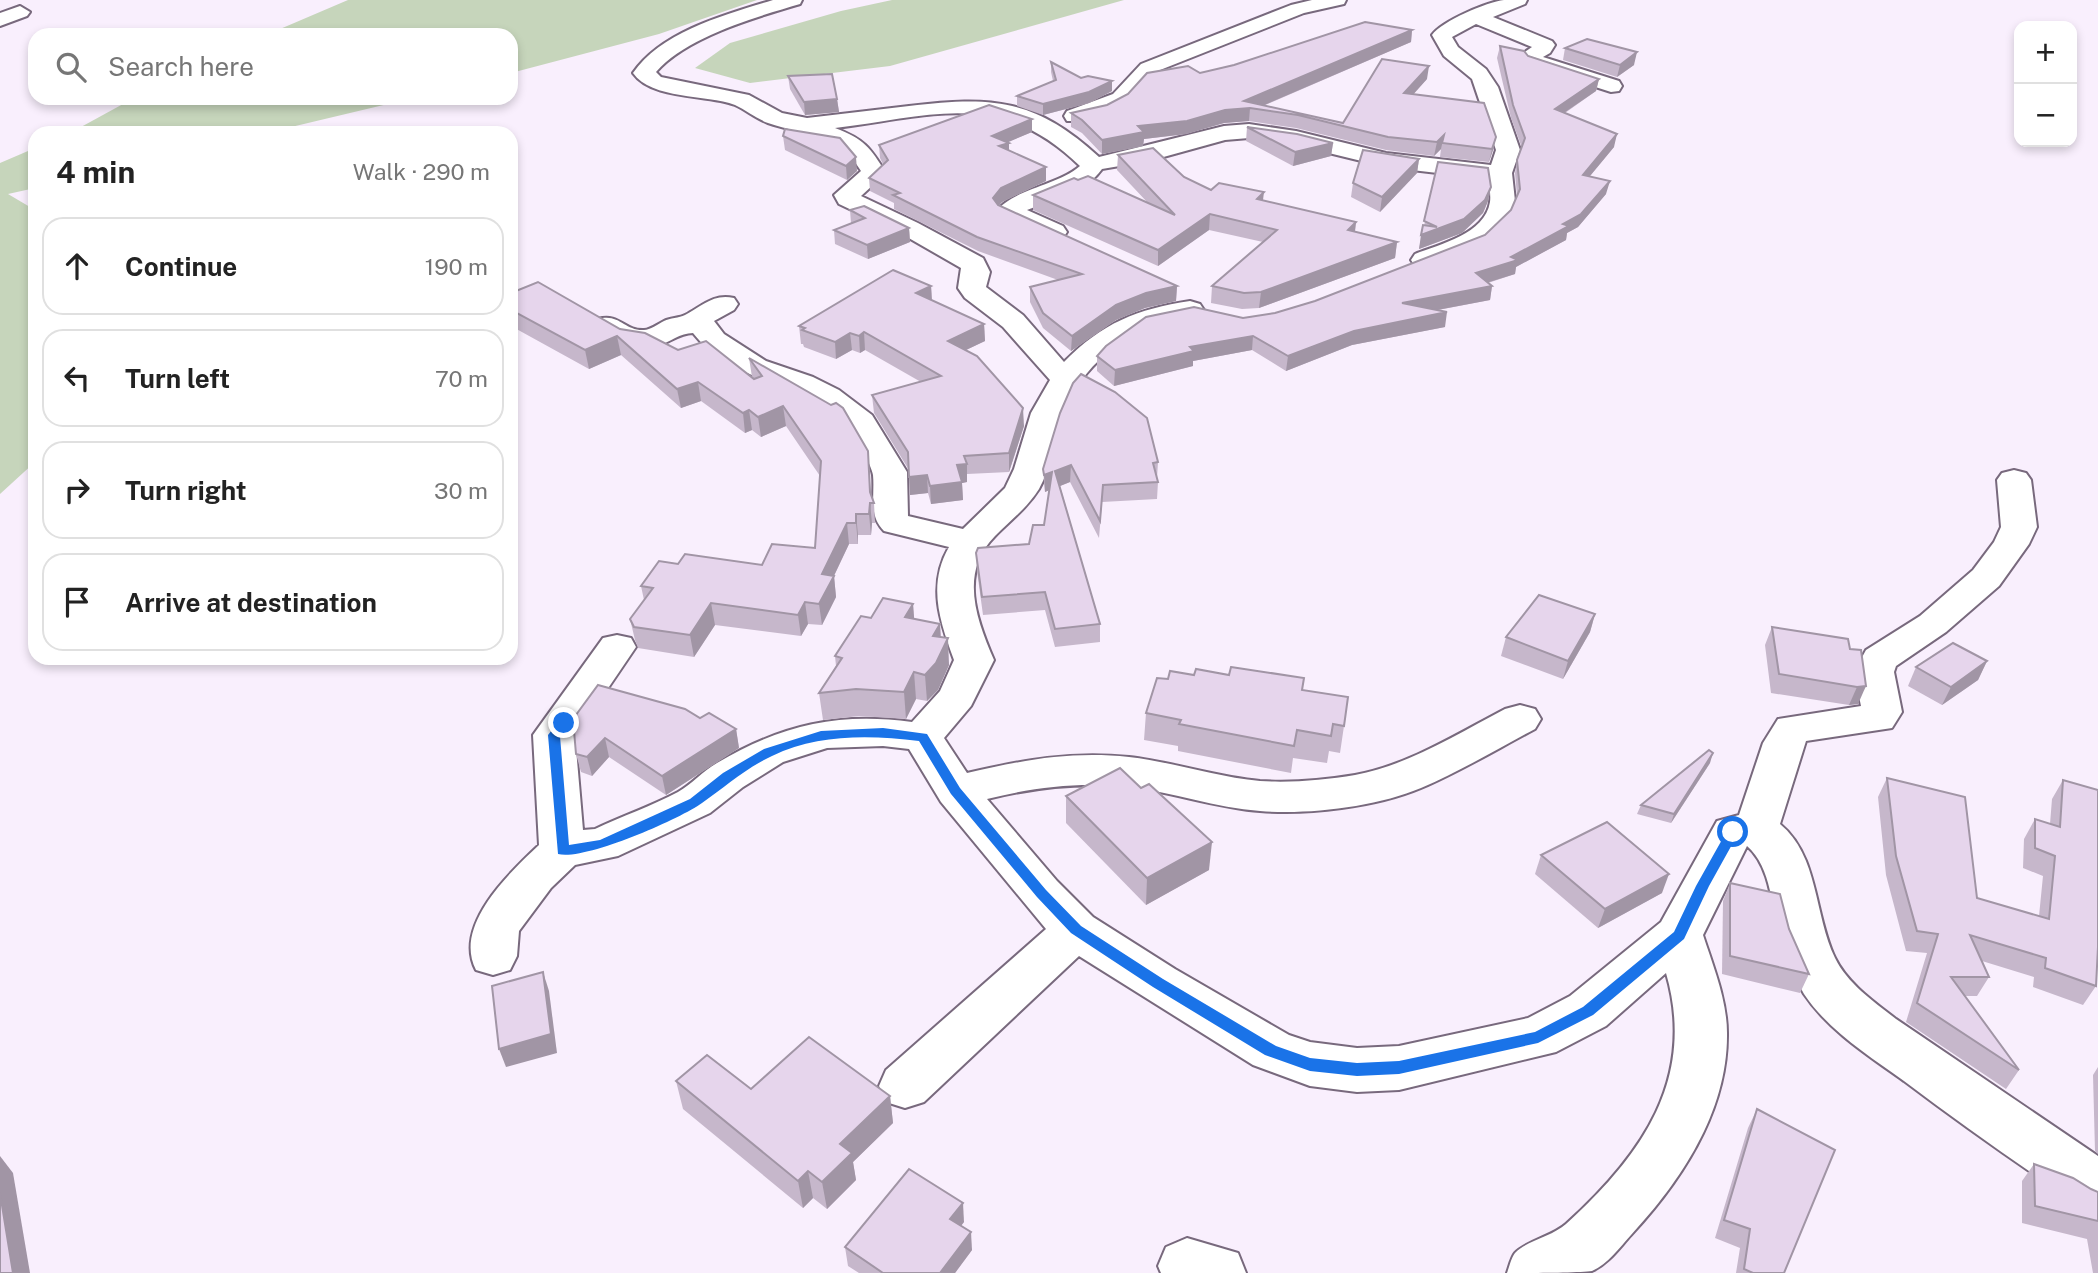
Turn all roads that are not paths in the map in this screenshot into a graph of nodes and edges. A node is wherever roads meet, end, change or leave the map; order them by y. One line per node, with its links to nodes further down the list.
1 (793, 0): 8 (street)
2 (1338, 0): 9 (street)
3 (1518, 0): 5 (street)
4 (20, 12): 6 (street)
5 (1476, 17): 7 (street); 10 (street)
6 (0, 20)
7 (1611, 86)
8 (807, 125): 9 (street); 20 (street)
9 (1042, 125): 12 (street)
10 (1500, 134): 11 (street); 13 (street)
11 (1529, 139)
12 (1093, 165): 13 (street); 14 (street)
13 (1500, 173): 15 (street)
14 (1079, 243)
15 (1397, 270)
16 (1193, 303): 20 (street)
17 (724, 304): 19 (street)
18 (589, 313): 19 (street)
19 (699, 324): 22 (street)
20 (1065, 377): 22 (street)
21 (2014, 480): 27 (street)
22 (969, 541): 25 (street)
23 (617, 647): 28 (street)
24 (1520, 719): 26 (street)
25 (922, 737): 26 (street); 28 (street)
26 (956, 791): 29 (street)
27 (1756, 829): 30 (street); 33 (street)
28 (562, 850): 31 (street)
29 (1076, 930): 30 (street); 32 (street)
30 (1679, 936): 34 (street)
31 (493, 956)
32 (905, 1086)
33 (2098, 1186)
34 (1536, 1273)

